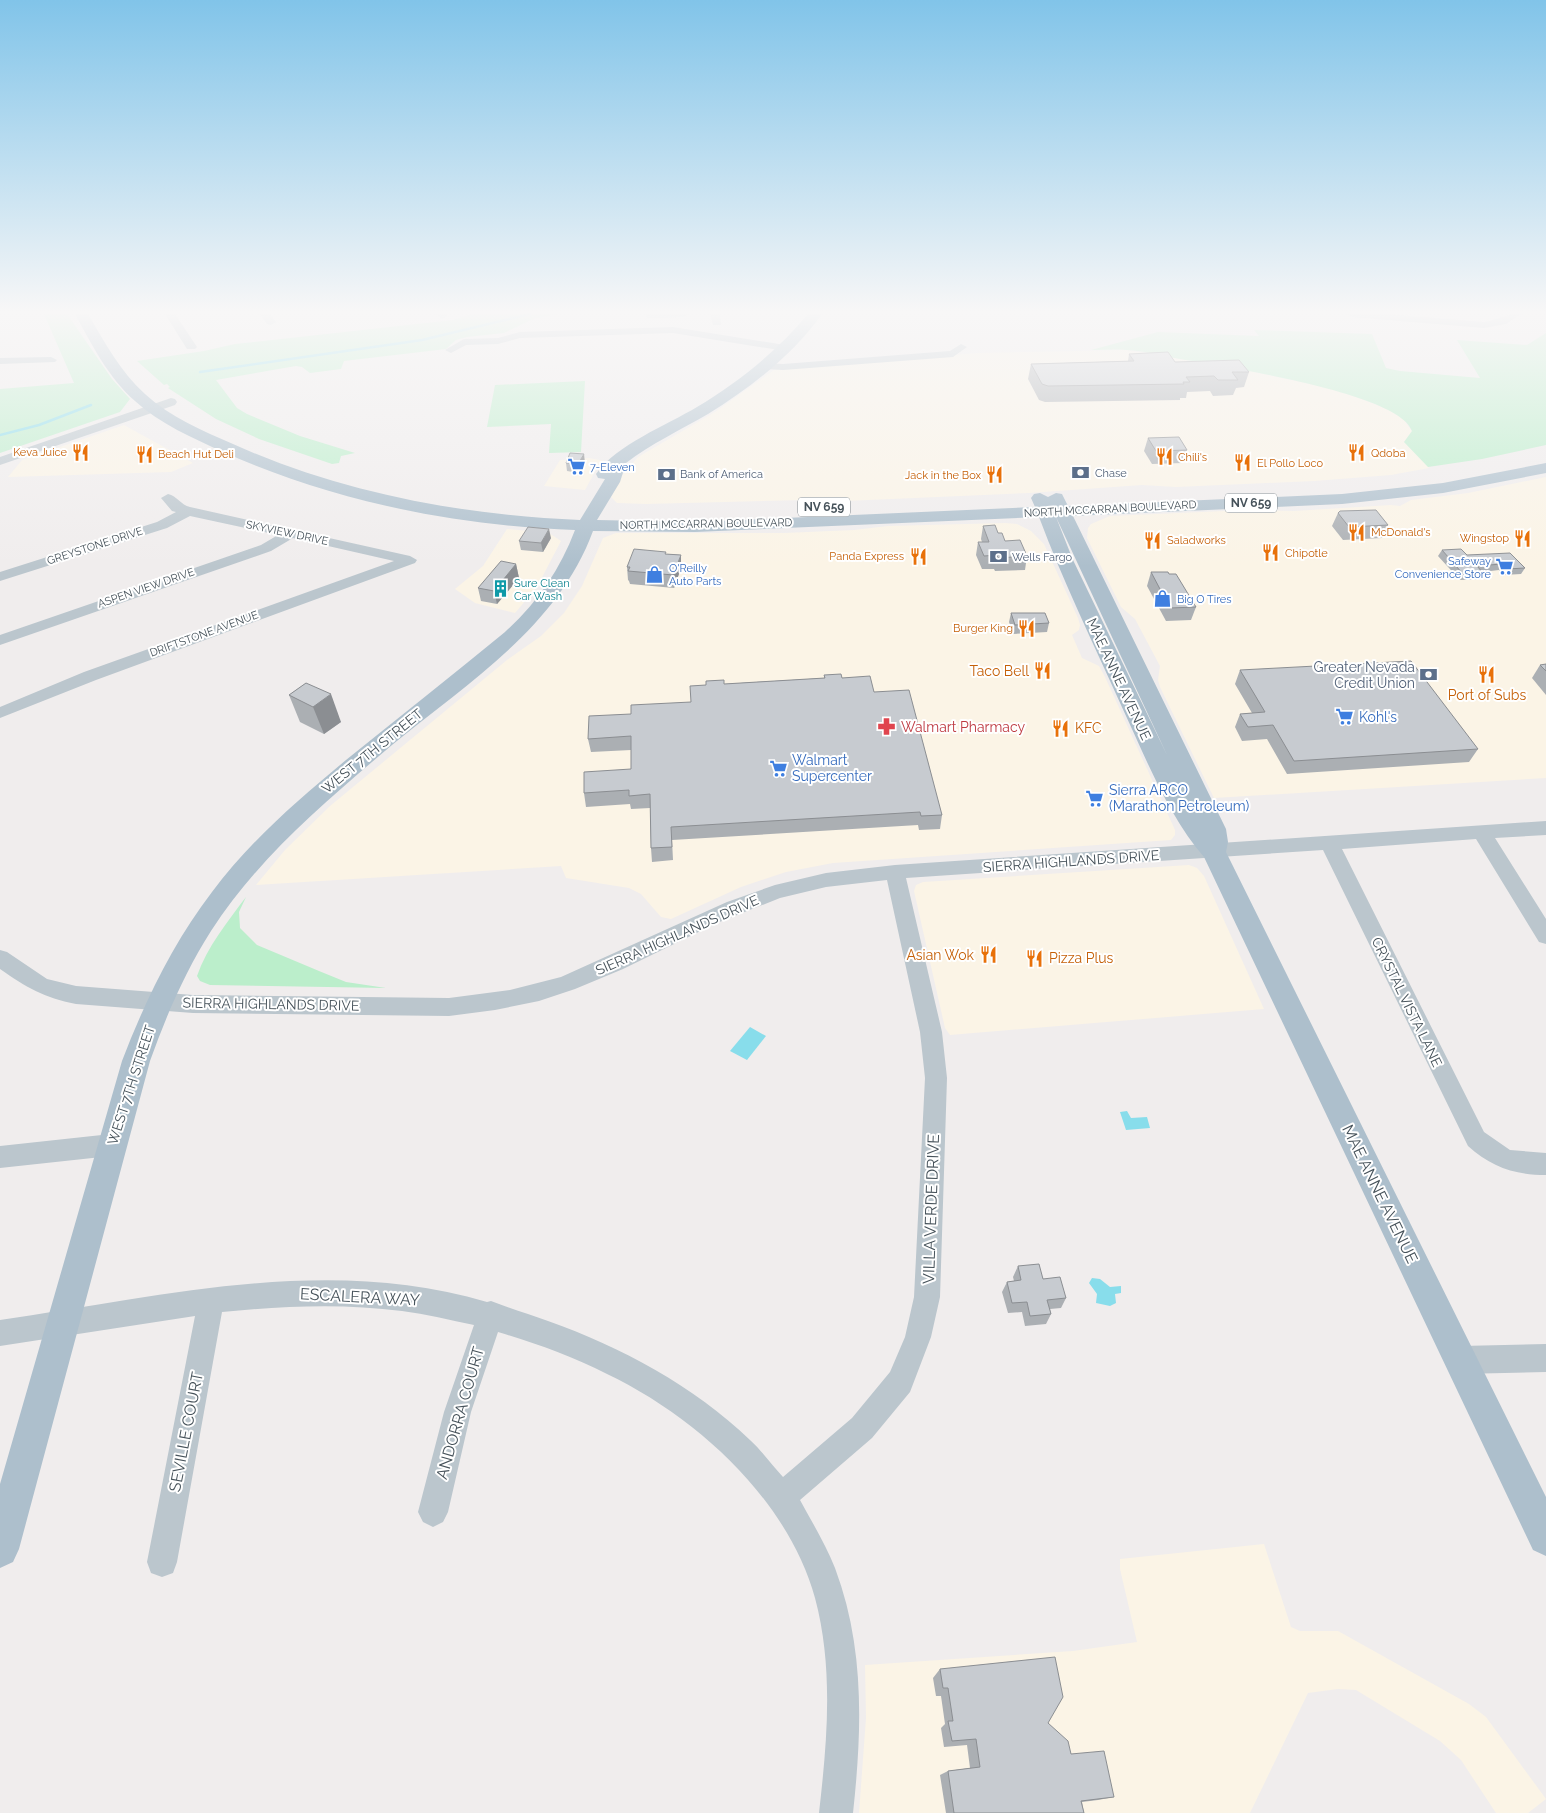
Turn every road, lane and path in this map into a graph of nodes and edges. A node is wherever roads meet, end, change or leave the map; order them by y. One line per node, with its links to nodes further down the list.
1 (151, 399): 6 (street)
2 (160, 399): 16 (main road, NORTH MCCARRAN BOULEVARD / NV 659)
3 (162, 399): 15 (main road, NORTH MCCARRAN BOULEVARD / NV 659)
4 (721, 399): 15 (main road, WEST 7TH STREET)
5 (1546, 453): 11 (main road, NORTH MCCARRAN BOULEVARD / NV 659)
6 (0, 461)
7 (1546, 461): 9 (main road)
8 (1546, 468): 9 (main road, NORTH MCCARRAN BOULEVARD / NV 659)
9 (1432, 490): 12 (main road, NORTH MCCARRAN BOULEVARD / NV 659)
10 (168, 498): 13 (street, SKYVIEW DRIVE)
11 (1050, 504): 12 (main road, NORTH MCCARRAN BOULEVARD / NV 659); 14 (main road, NORTH MCCARRAN BOULEVARD / NV 659); 15 (main road, NORTH MCCARRAN BOULEVARD / NV 659); 18 (main road, MAE ANNE AVENUE)
12 (1140, 508): 18 (main road)
13 (188, 511): 17 (street, SKYVIEW DRIVE); 21 (street, GREYSTONE DRIVE)
14 (953, 516): 15 (main road, NORTH MCCARRAN BOULEVARD / NV 659); 18 (main road)
15 (590, 518): 16 (main road, NORTH MCCARRAN BOULEVARD / NV 659); 19 (main road, WEST 7TH STREET)
16 (520, 520): 19 (main road)
17 (290, 534): 20 (street, SKYVIEW DRIVE); 22 (street, ASPEN VIEW DRIVE)
18 (1072, 555): 27 (main road, MAE ANNE AVENUE)
19 (573, 558): 31 (main road, WEST 7TH STREET)
20 (410, 560): 23 (street, DRIFTSTONE AVENUE)
21 (0, 577)
22 (0, 640)
23 (0, 713)
24 (1546, 828): 25 (street, SIERRA HIGHLANDS DRIVE)
25 (1482, 833): 26 (street, SIERRA HIGHLANDS DRIVE); 29 (street)
26 (1330, 844): 27 (street, SIERRA HIGHLANDS DRIVE); 34 (street, CRYSTAL VISTA LANE)
27 (1214, 852): 28 (street, SIERRA HIGHLANDS DRIVE); 40 (main road, MAE ANNE AVENUE)
28 (895, 872): 31 (street, SIERRA HIGHLANDS DRIVE); 41 (street, VILLA VERDE DRIVE)
29 (1546, 936)
30 (0, 958): 31 (street, SIERRA HIGHLANDS DRIVE)
31 (161, 1000): 32 (main road, WEST 7TH STREET)
32 (111, 1144): 33 (street); 37 (main road, WEST 7TH STREET)
33 (0, 1157)
34 (1546, 1164)
35 (211, 1302): 36 (street, ESCALERA WAY); 37 (street, ESCALERA WAY); 45 (street, SEVILLE COURT)
36 (491, 1314): 41 (street, ESCALERA WAY); 42 (street, ANDORRA COURT)
37 (60, 1326): 38 (street, ESCALERA WAY); 44 (main road, WEST 7TH STREET)
38 (0, 1333)
39 (1546, 1358): 40 (street)
40 (1460, 1360): 43 (main road, MAE ANNE AVENUE)
41 (782, 1497): 46 (street, ESCALERA WAY)
42 (433, 1512)
43 (1546, 1537)
44 (0, 1549)
45 (162, 1562)
46 (836, 1813)

